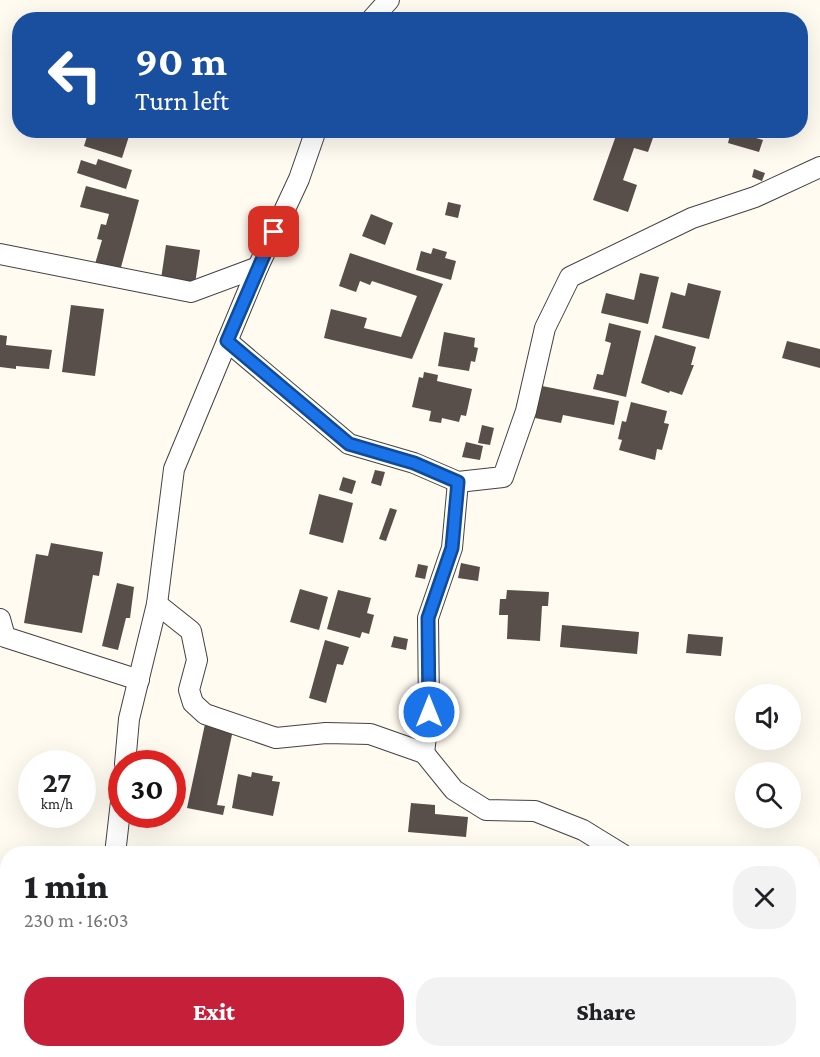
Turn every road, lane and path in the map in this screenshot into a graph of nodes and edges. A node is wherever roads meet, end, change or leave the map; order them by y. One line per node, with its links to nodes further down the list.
1 (389, 0): 2 (street)
2 (378, 12)
3 (313, 138): 6 (street)
4 (820, 167): 8 (street)
5 (0, 254): 6 (street)
6 (258, 267): 7 (street)
7 (227, 341): 8 (street); 9 (street)
8 (458, 482): 13 (street)
9 (157, 604): 11 (street); 13 (street)
10 (0, 619): 11 (street)
11 (139, 680): 12 (street)
12 (126, 750)
13 (424, 753): 16 (street)
14 (118, 828): 15 (street)
15 (116, 846)
16 (609, 846)

